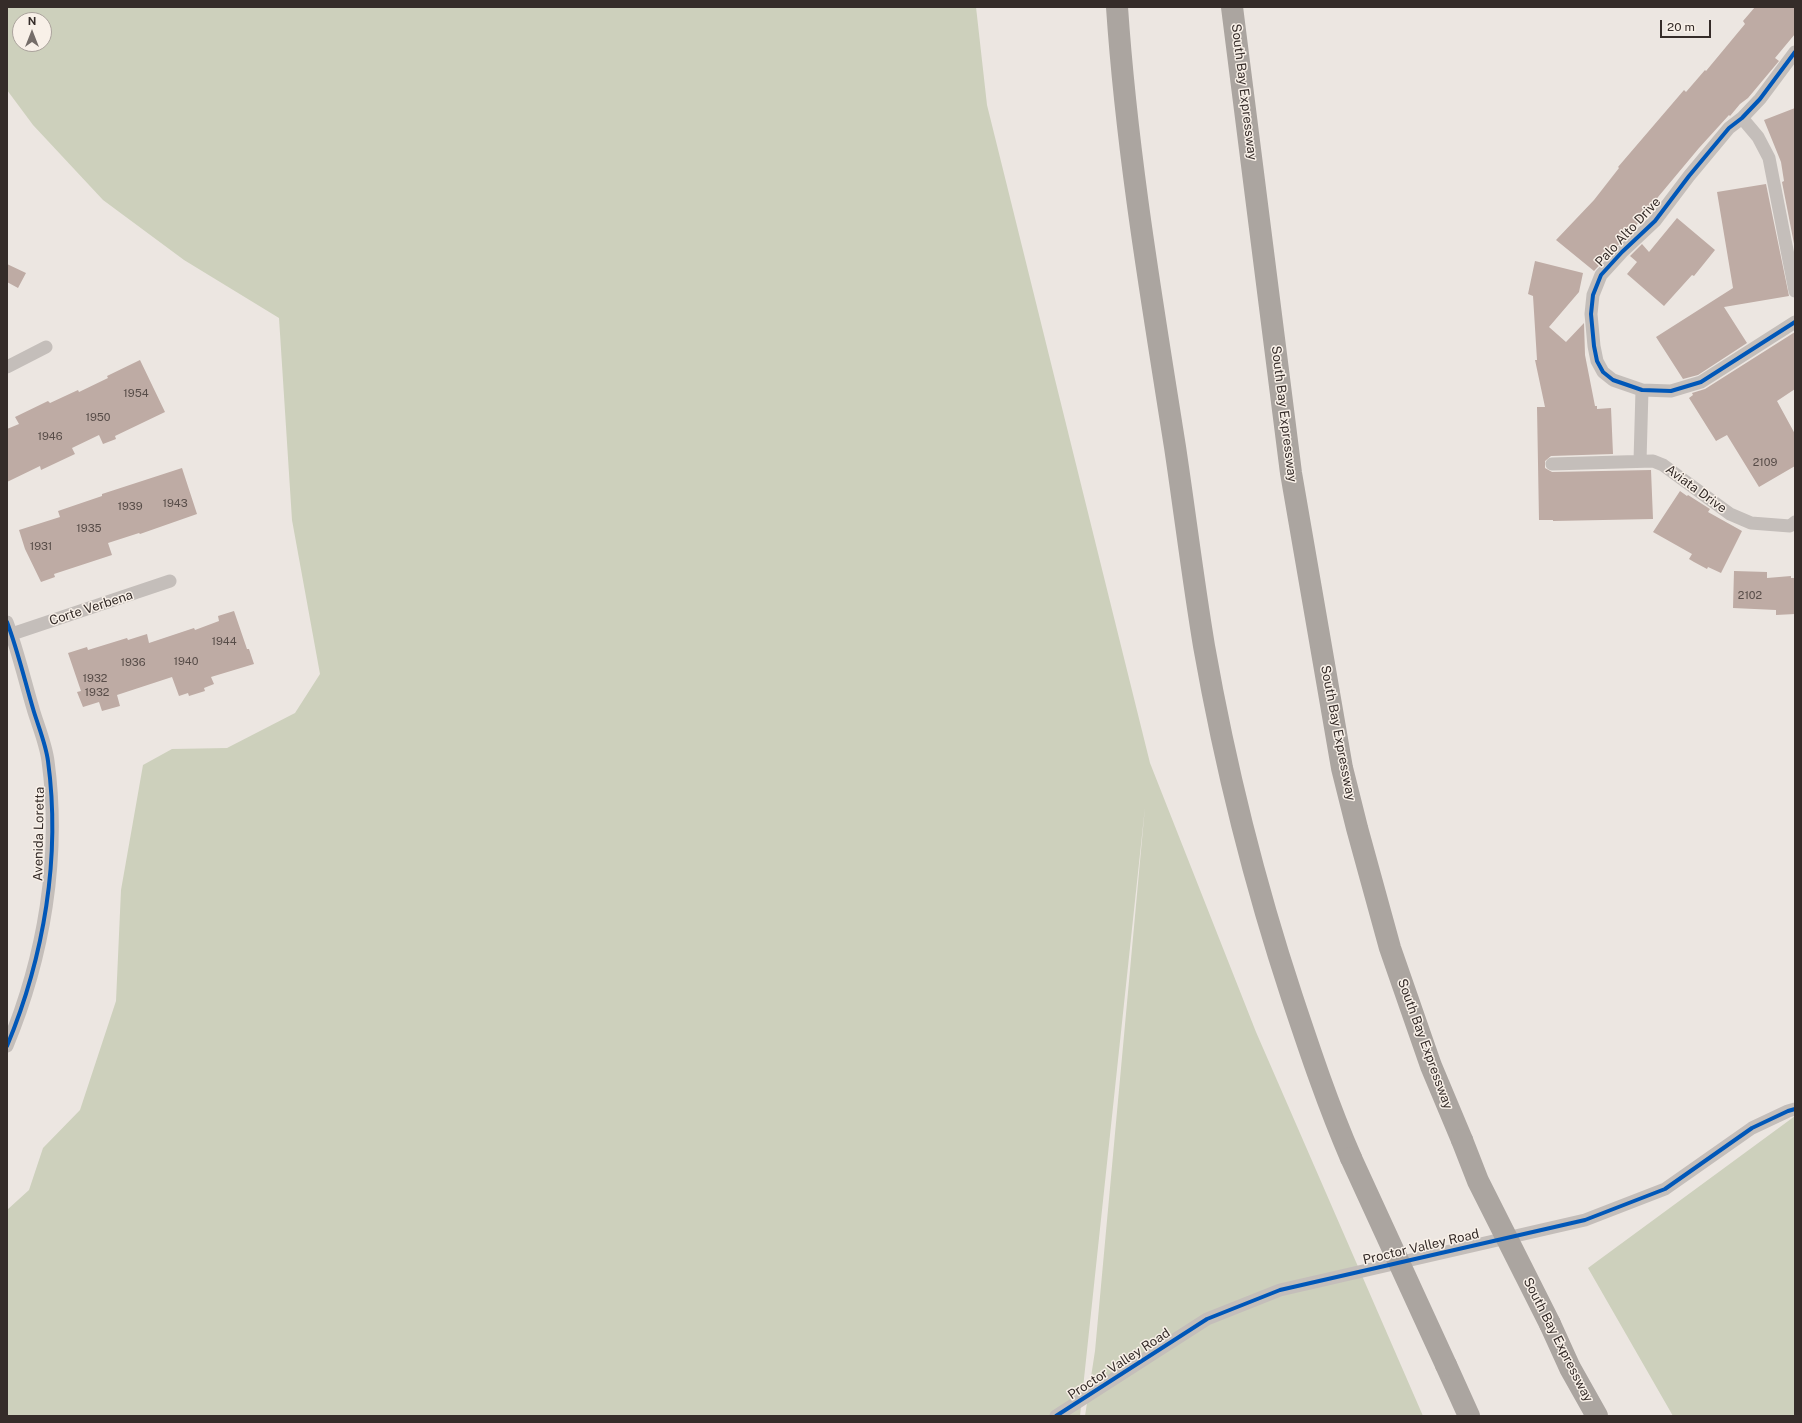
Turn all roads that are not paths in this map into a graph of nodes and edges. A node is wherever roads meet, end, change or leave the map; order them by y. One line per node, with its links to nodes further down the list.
1 (1117, 7): 18 (highway, bridge)
2 (1232, 7): 19 (highway, South Bay Expressway, bridge)
3 (1795, 52): 4 (street, Palo Alto Drive)
4 (1742, 118): 5 (street); 9 (street, Palo Alto Drive)
5 (1795, 291)
6 (1795, 322): 9 (street, Palo Alto Drive)
7 (46, 347): 8 (street)
8 (7, 367)
9 (1642, 390): 10 (street)
10 (1640, 461): 11 (street, Aviata Drive); 12 (street, Aviata Drive)
11 (1552, 464)
12 (1792, 524)
13 (170, 581): 14 (street, Corte Verbena)
14 (9, 628): 15 (street, Avenida Loretta)
15 (7, 1046)
16 (1795, 1109): 17 (street, Proctor Valley Road)
17 (1056, 1416)
18 (1469, 1416)
19 (1597, 1416)

